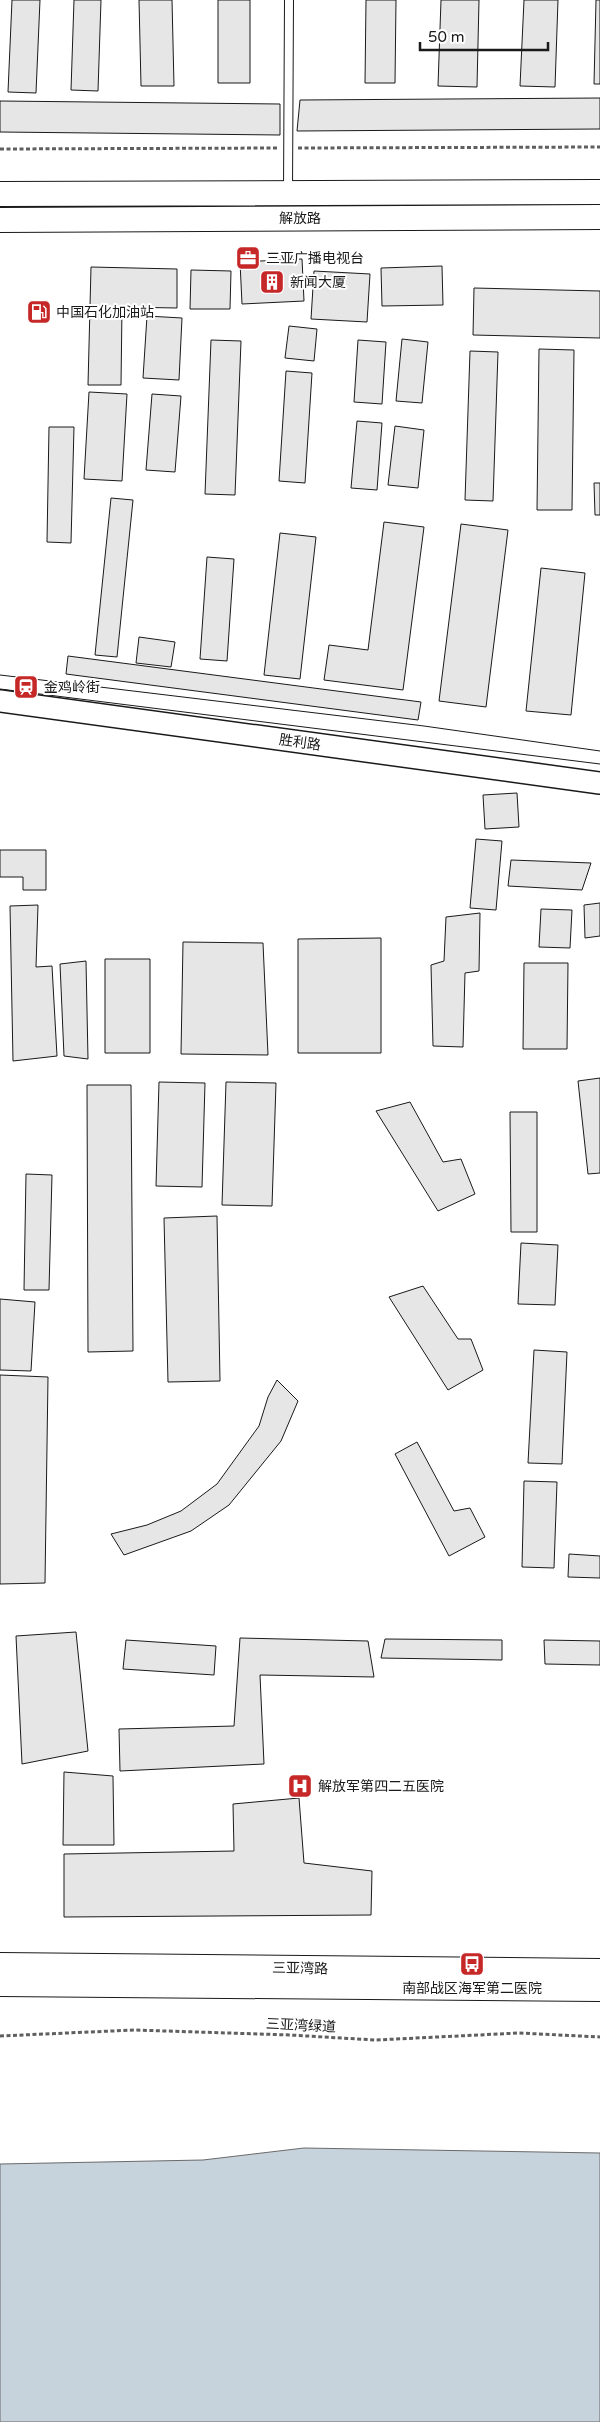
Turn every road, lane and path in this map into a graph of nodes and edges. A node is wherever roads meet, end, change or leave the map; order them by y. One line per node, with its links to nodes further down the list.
1 (288, 0): 3 (lane)
2 (600, 192): 3 (main road, 解放路)
3 (288, 193): 4 (main road, 解放路)
4 (0, 194)
5 (600, 218): 6 (main road, 解放路)
6 (0, 220)
7 (0, 701): 8 (street, 胜利路)
8 (600, 783)
9 (0, 1965): 10 (main road, 三亚湾路)
10 (600, 1971)
11 (0, 1984): 12 (main road, 三亚湾路)
12 (600, 1989)
13 (0, 2036): 14 (path, 三亚湾绿道)
14 (600, 2036)

